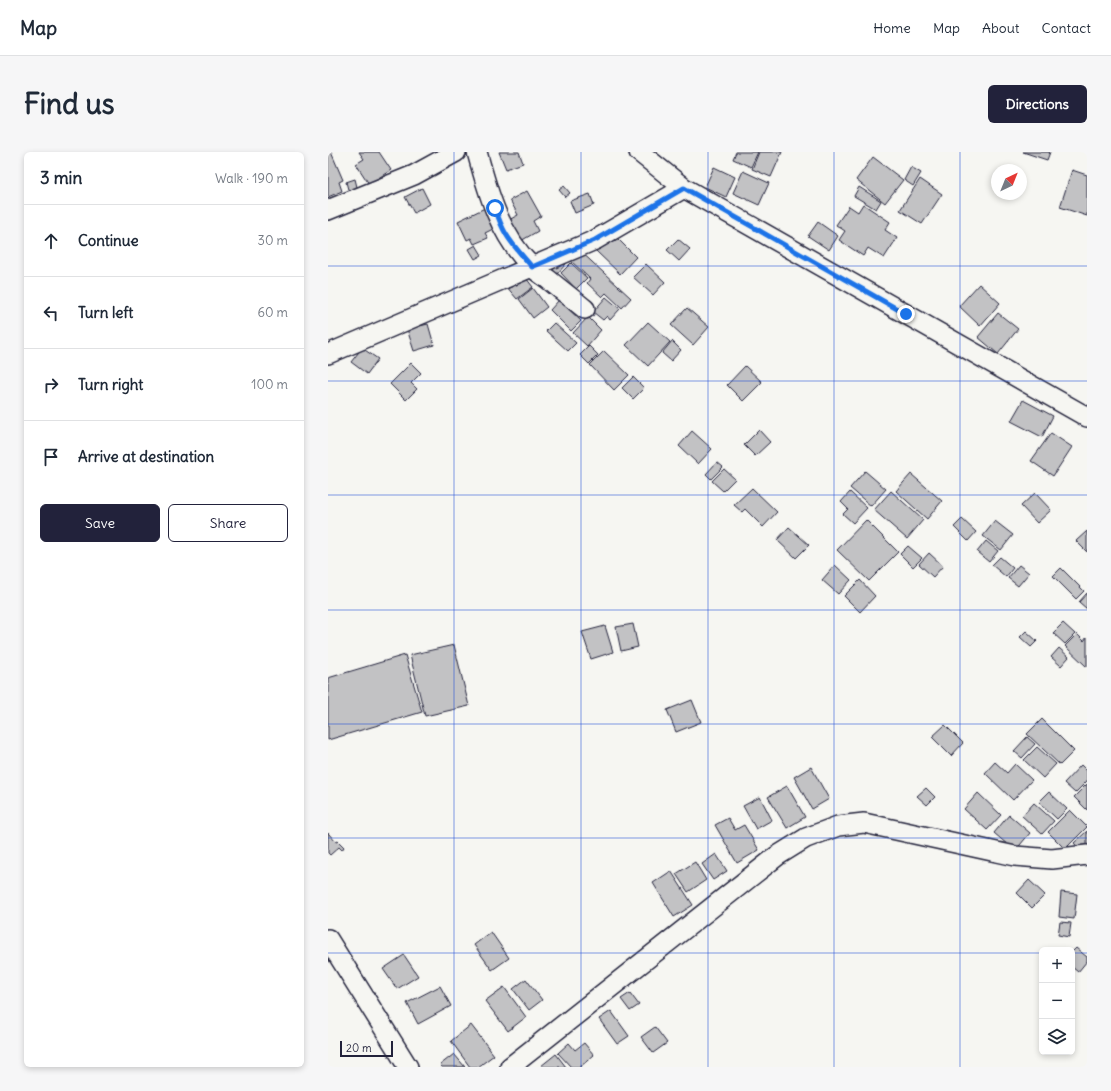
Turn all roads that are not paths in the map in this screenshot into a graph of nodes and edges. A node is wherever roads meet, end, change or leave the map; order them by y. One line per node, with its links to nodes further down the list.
1 (456, 152): 5 (street)
2 (477, 152): 6 (street)
3 (639, 152): 4 (street)
4 (684, 188): 6 (street); 9 (street)
5 (328, 210)
6 (532, 267): 7 (street); 8 (street)
7 (585, 309)
8 (328, 354)
9 (1087, 417)
10 (1087, 855): 13 (street)
11 (328, 939): 12 (street)
12 (408, 1067)
13 (510, 1067)

